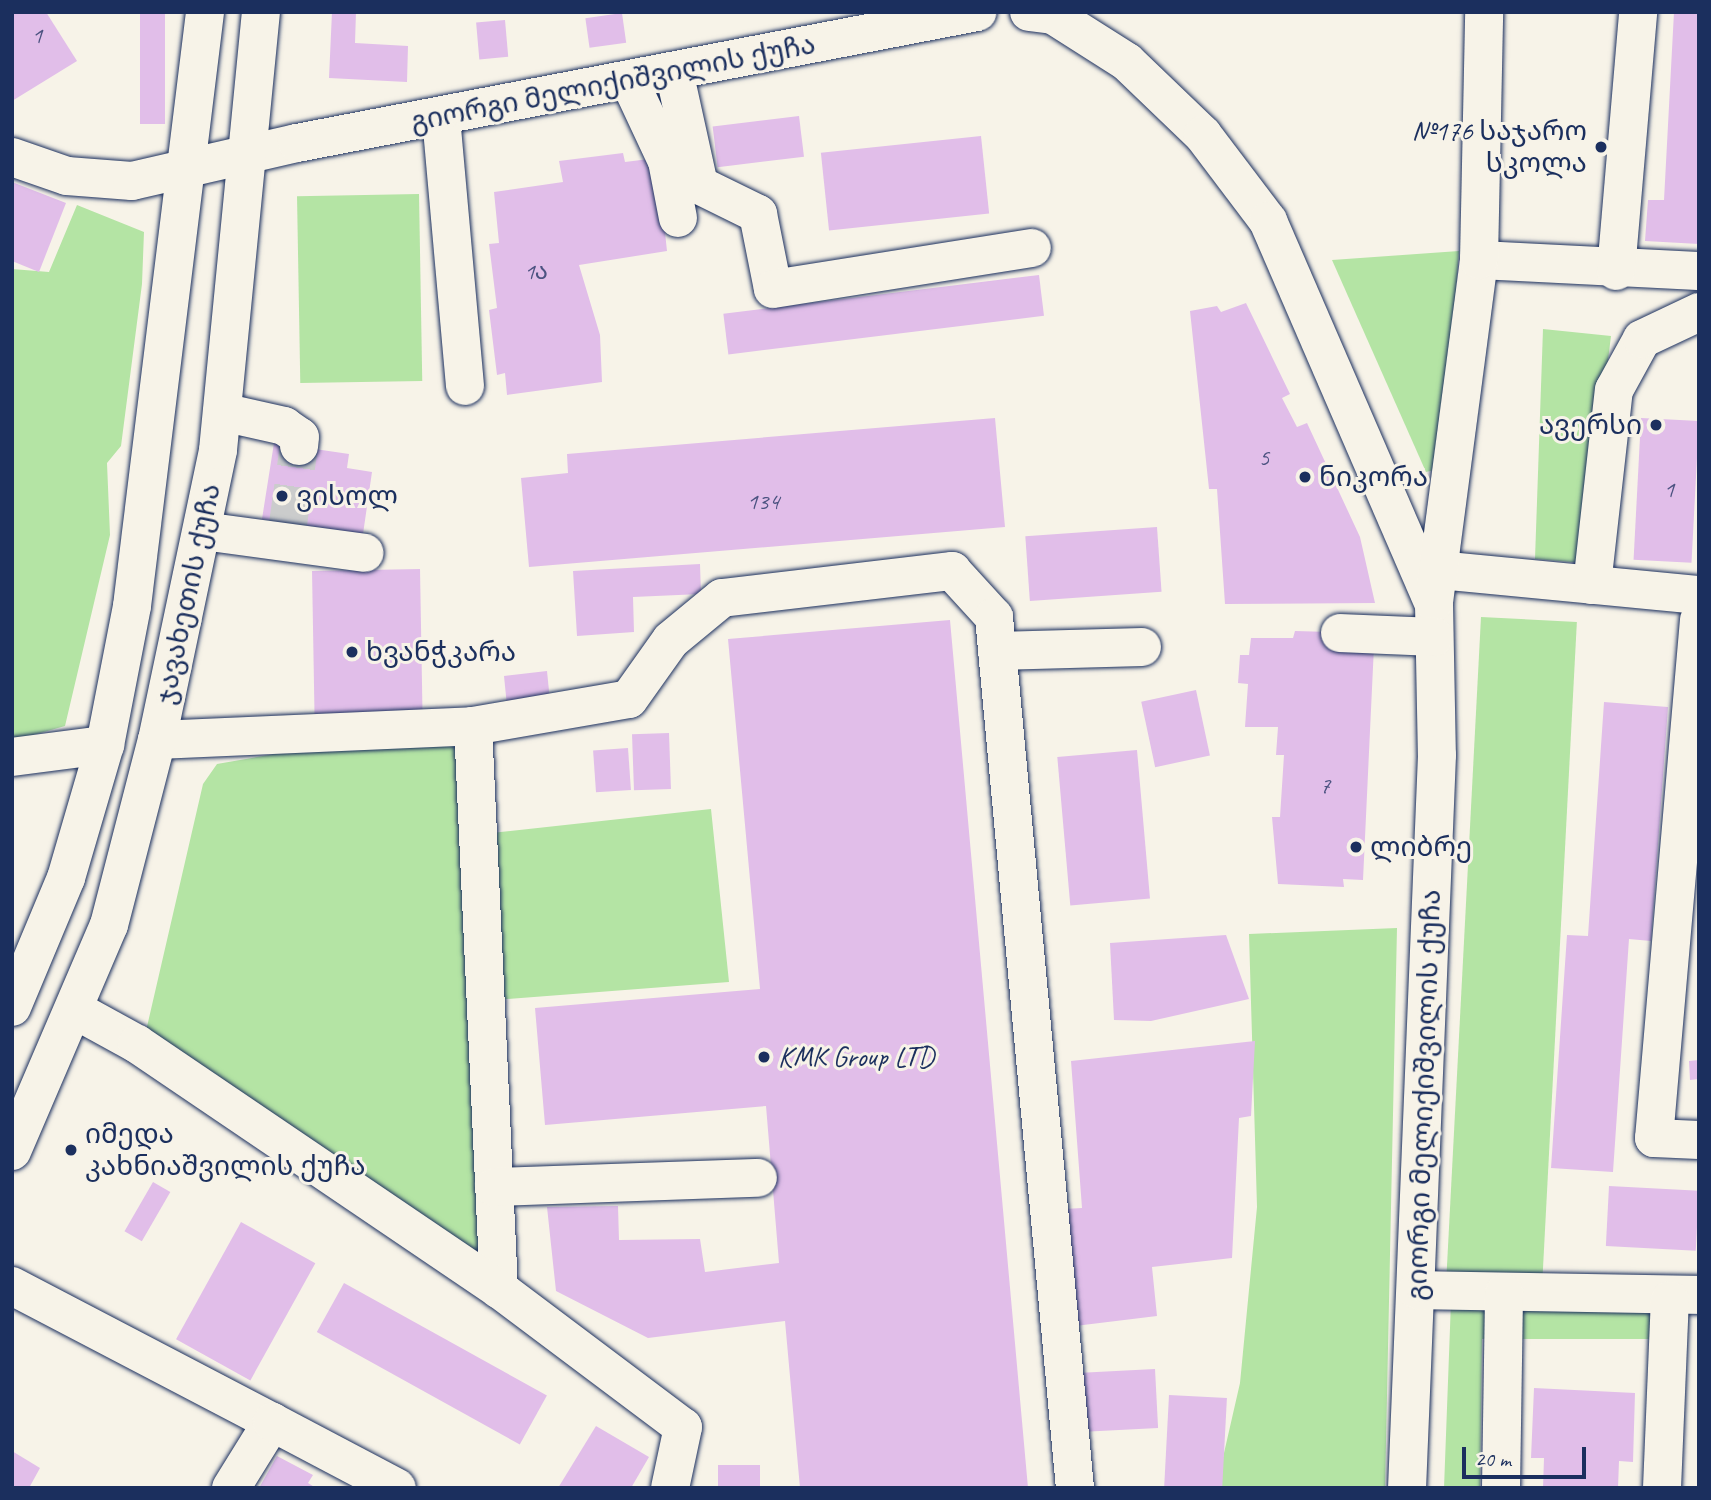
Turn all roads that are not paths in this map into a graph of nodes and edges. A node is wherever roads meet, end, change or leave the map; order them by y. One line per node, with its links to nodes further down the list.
1 (205, 12): 12 (street, ჯავახეთის ქუჩა)
2 (261, 12): 10 (street, ჯავახეთის ქუჩა)
3 (977, 12): 7 (street, გიორგი მელიქიშვილის ქუჩა)
4 (1029, 12): 26 (street, გიორგი მელიქიშვილის ქუჩა)
5 (1484, 12): 15 (street)
6 (1638, 12): 16 (street)
7 (674, 71): 8 (street, გიორგი მელიქიშვილის ქუჩა); 14 (street)
8 (629, 80): 9 (street, გიორგი მელიქიშვილის ქუჩა); 13 (street)
9 (441, 117): 10 (street, გიორგი მელიქიშვილის ქუჩა); 19 (street)
10 (248, 153): 12 (street, გიორგი მელიქიშვილის ქუჩა); 20 (street, ჯავახეთის ქუჩა)
11 (12, 158): 12 (street, გიორგი მელიქიშვილის ქუჩა)
12 (187, 172): 33 (street, ჯავახეთის ქუჩა)
13 (678, 218)
14 (1031, 248)
15 (1479, 260): 16 (street); 26 (street)
16 (1616, 271): 17 (street)
17 (1699, 271)
18 (1699, 312): 24 (street)
19 (465, 386)
20 (222, 412): 21 (street); 22 (street, ჯავახეთის ქუჩა)
21 (299, 446)
22 (203, 531): 23 (street); 32 (street, ჯავახეთის ქუჩა)
23 (365, 553)
24 (1592, 585): 25 (street); 26 (street)
25 (1699, 595)
26 (1435, 604): 28 (street); 44 (street, გიორგი მელიქიშვილის ქუჩა)
27 (1699, 620): 35 (street)
28 (1340, 633)
29 (1142, 647): 30 (street)
30 (996, 652): 31 (street); 51 (street)
31 (473, 726): 32 (street); 41 (street)
32 (157, 740): 37 (street, ჯავახეთის ქუჩა)
33 (105, 745): 34 (street); 36 (street, ჯავახეთის ქუჩა)
34 (12, 757)
35 (1683, 989): 38 (street)
36 (12, 1007)
37 (77, 1011): 39 (street, ჯავახეთის ქუჩა); 43 (street)
38 (1699, 1140)
39 (12, 1151)
40 (758, 1178): 41 (street)
41 (494, 1187): 43 (street)
42 (12, 1286): 47 (street)
43 (499, 1289): 50 (street)
44 (1417, 1290): 45 (street); 52 (street, გიორგი მელიქიშვილის ქუჩა)
45 (1504, 1293): 46 (street); 53 (street)
46 (1685, 1298): 54 (street)
47 (272, 1422): 48 (street); 49 (street)
48 (231, 1488)
49 (397, 1488)
50 (670, 1488)
51 (1074, 1488)
52 (1407, 1488)
53 (1501, 1488)
54 (1662, 1488)

